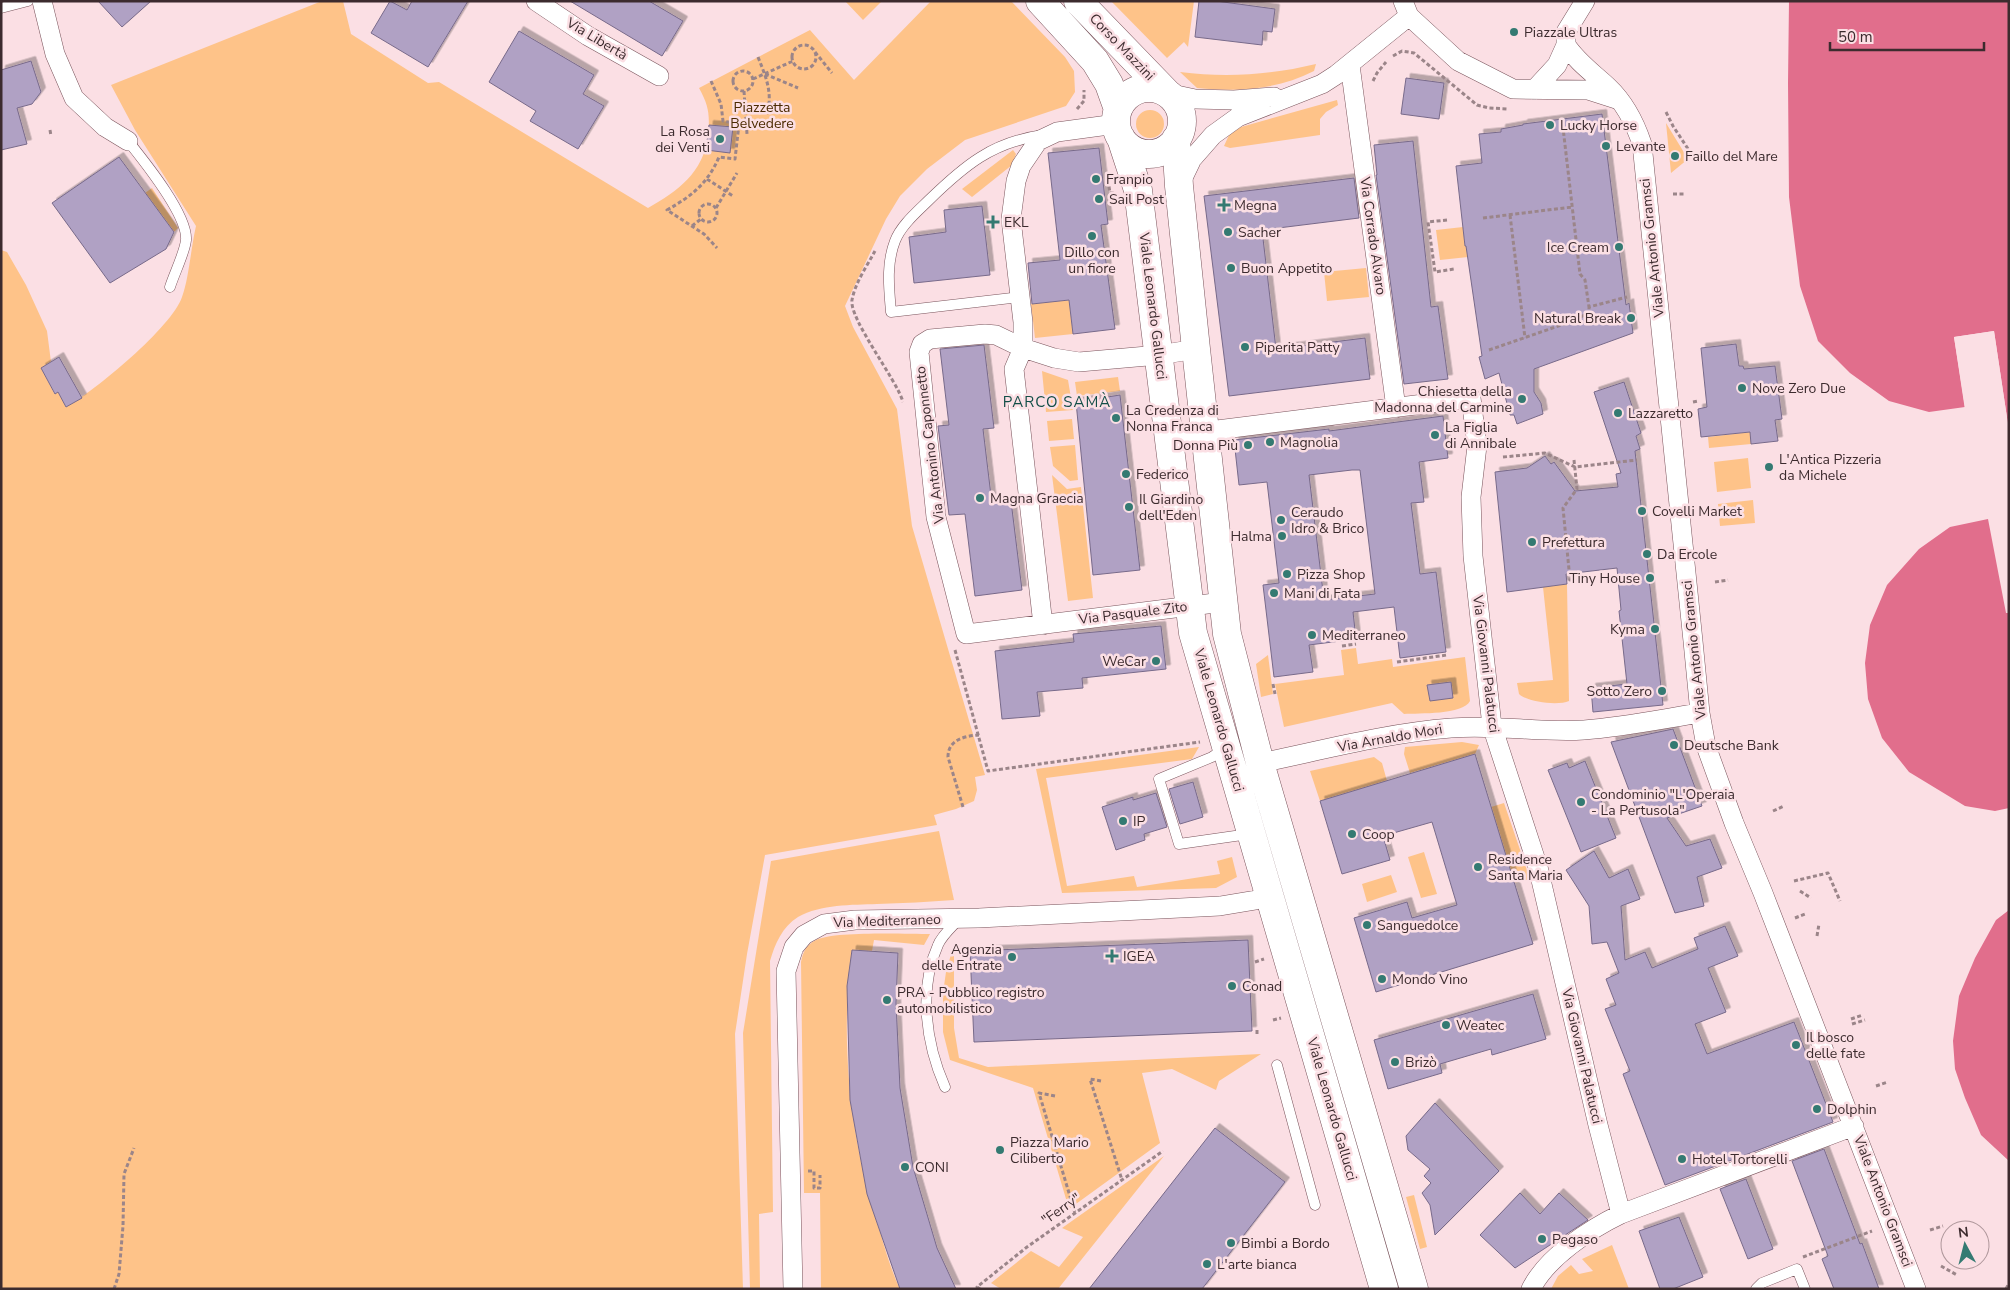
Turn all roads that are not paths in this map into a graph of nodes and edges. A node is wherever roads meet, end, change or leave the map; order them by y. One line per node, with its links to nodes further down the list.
1 (28, 1): 7 (lane)
2 (42, 1): 19 (street)
3 (536, 1): 11 (street, Via Libertà)
4 (1040, 1): 16 (street, Corso Mazzini)
5 (1078, 1): 13 (street, Corso Mazzini)
6 (1585, 1): 9 (street)
7 (1, 8)
8 (1406, 9): 10 (street); 12 (street)
9 (1566, 45): 12 (street); 15 (street, Viale Antonio Gramsci)
10 (1350, 64): 14 (street); 26 (street, Via Corrado Alvaro)
11 (659, 76)
12 (1534, 90): 15 (street)
13 (1167, 93): 14 (street); 16 (street); 18 (street)
14 (1290, 96): 20 (street)
15 (1620, 100): 33 (street, Viale Antonio Gramsci)
16 (1112, 125): 17 (street); 18 (street); 25 (street, Viale Leonardo Gallucci)
17 (1057, 132): 22 (street); 22 (lane)
18 (1176, 139): 20 (street, Viale Leonardo Gallucci)
19 (128, 142): 21 (lane)
20 (1179, 186): 24 (street, Viale Leonardo Gallucci)
21 (170, 287)
22 (1020, 297): 23 (street)
23 (1023, 348): 25 (street); 31 (street); 32 (street, Via Antonino Caponnetto)
24 (1196, 350): 25 (street); 27 (street, Viale Leonardo Gallucci)
25 (1159, 355): 28 (street, Viale Leonardo Gallucci)
26 (1396, 408): 27 (street); 34 (street, Via Giovanni Palatucci)
27 (1204, 433): 28 (street); 29 (street, Viale Leonardo Gallucci)
28 (1169, 436): 30 (street, Viale Leonardo Gallucci)
29 (1223, 602): 30 (street, Via Pasquale Zito); 36 (street, Viale Leonardo Gallucci)
30 (1190, 606): 31 (street, Via Pasquale Zito); 35 (street, Viale Leonardo Gallucci)
31 (1043, 625): 32 (street, Via Pasquale Zito)
32 (966, 634)
33 (1700, 713): 34 (street, Via Arnaldo Mori); 42 (street, Viale Antonio Gramsci)
34 (1492, 726): 36 (street, Via Arnaldo Mori); 44 (street, Via Giovanni Palatucci)
35 (1227, 748): 37 (street, Viale Leonardo Gallucci); 37 (lane)
36 (1260, 763): 47 (street, Viale Leonardo Gallucci)
37 (1252, 834): 38 (street, Viale Leonardo Gallucci)
38 (1269, 892): 39 (street, Via Mediterraneo); 46 (street, Viale Leonardo Gallucci)
39 (960, 918): 41 (lane); 45 (street, Via Mediterraneo)
40 (1277, 1065): 43 (lane)
41 (945, 1087)
42 (1854, 1126): 44 (street); 51 (street, Viale Antonio Gramsci)
43 (1315, 1205)
44 (1621, 1214): 48 (street)
45 (793, 1289)
46 (1384, 1289)
47 (1414, 1289)
48 (1531, 1289)
49 (1756, 1289): 50 (lane)
50 (1805, 1289)
51 (1916, 1289)

